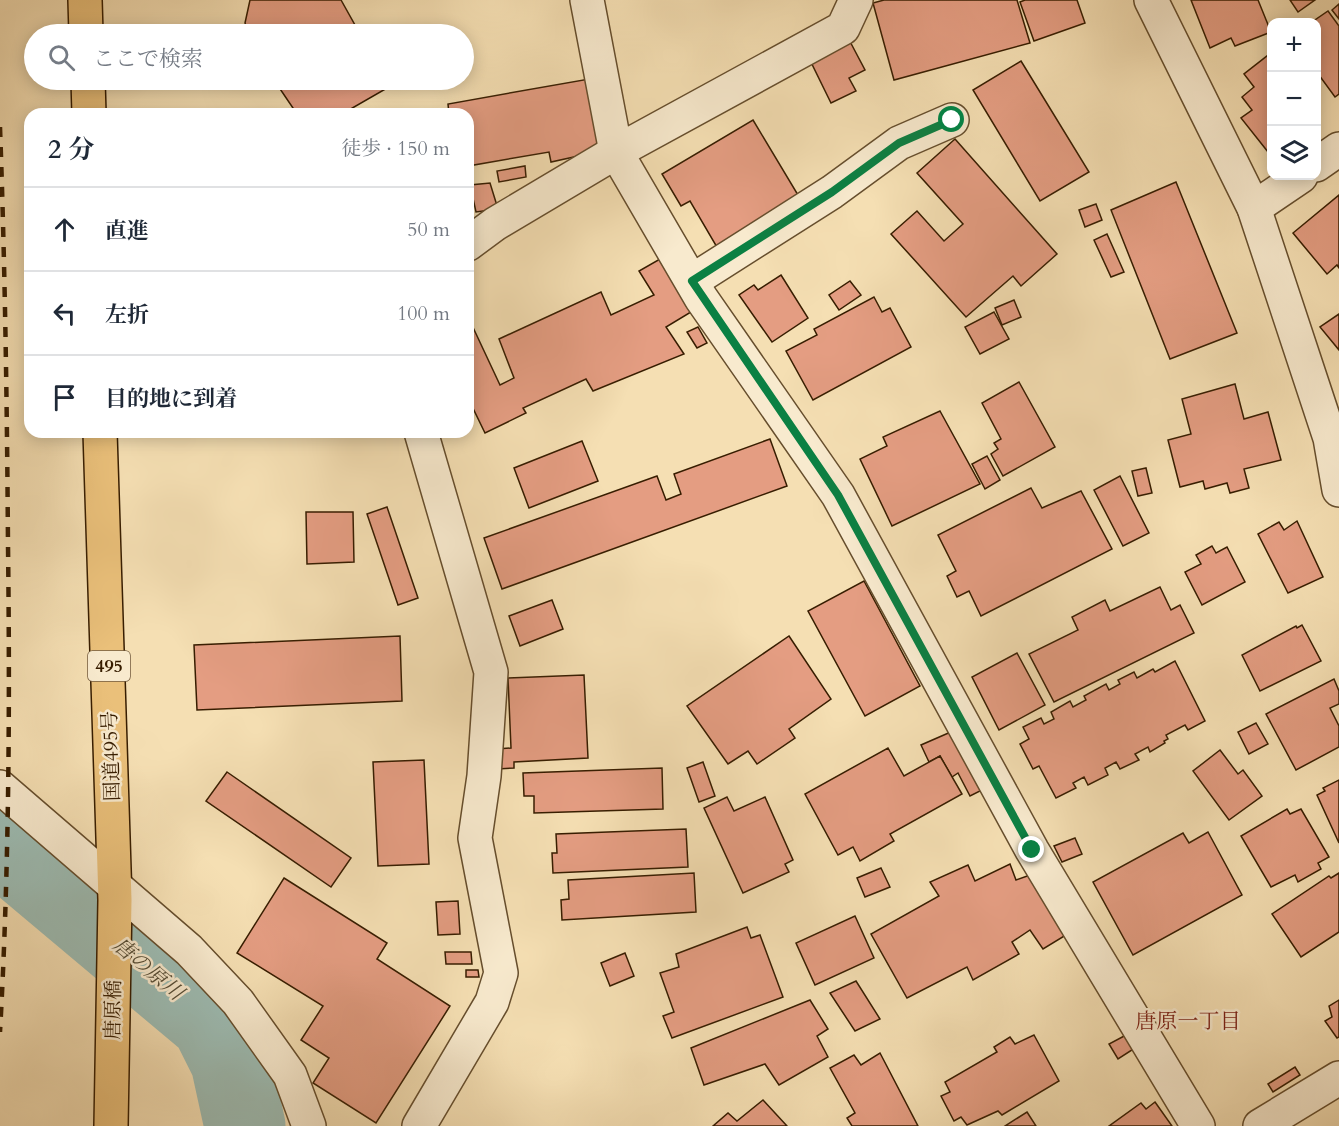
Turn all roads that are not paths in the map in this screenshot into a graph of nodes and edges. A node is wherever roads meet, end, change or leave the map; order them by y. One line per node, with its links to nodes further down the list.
1 (85, 0): 5 (highway)
2 (587, 0): 10 (street)
3 (856, 0): 10 (street)
4 (1151, 0): 13 (street)
5 (86, 24)
6 (88, 90): 7 (highway)
7 (89, 108)
8 (952, 120): 15 (street)
9 (1339, 149): 11 (street)
10 (616, 152): 14 (street); 15 (street)
11 (1321, 162)
12 (1295, 180): 13 (street)
13 (1254, 208): 16 (street)
14 (474, 240)
15 (692, 281): 26 (street)
16 (1334, 435): 19 (street)
17 (100, 438): 21 (highway, 国道495号 / 495)
18 (423, 438): 25 (street)
19 (1339, 490)
20 (0, 787): 21 (street)
21 (115, 893): 23 (highway, 唐原橋 / 495); 24 (street)
22 (1339, 1078): 27 (street)
23 (111, 1123)
24 (309, 1126)
25 (419, 1126)
26 (1198, 1126)
27 (1260, 1126)

